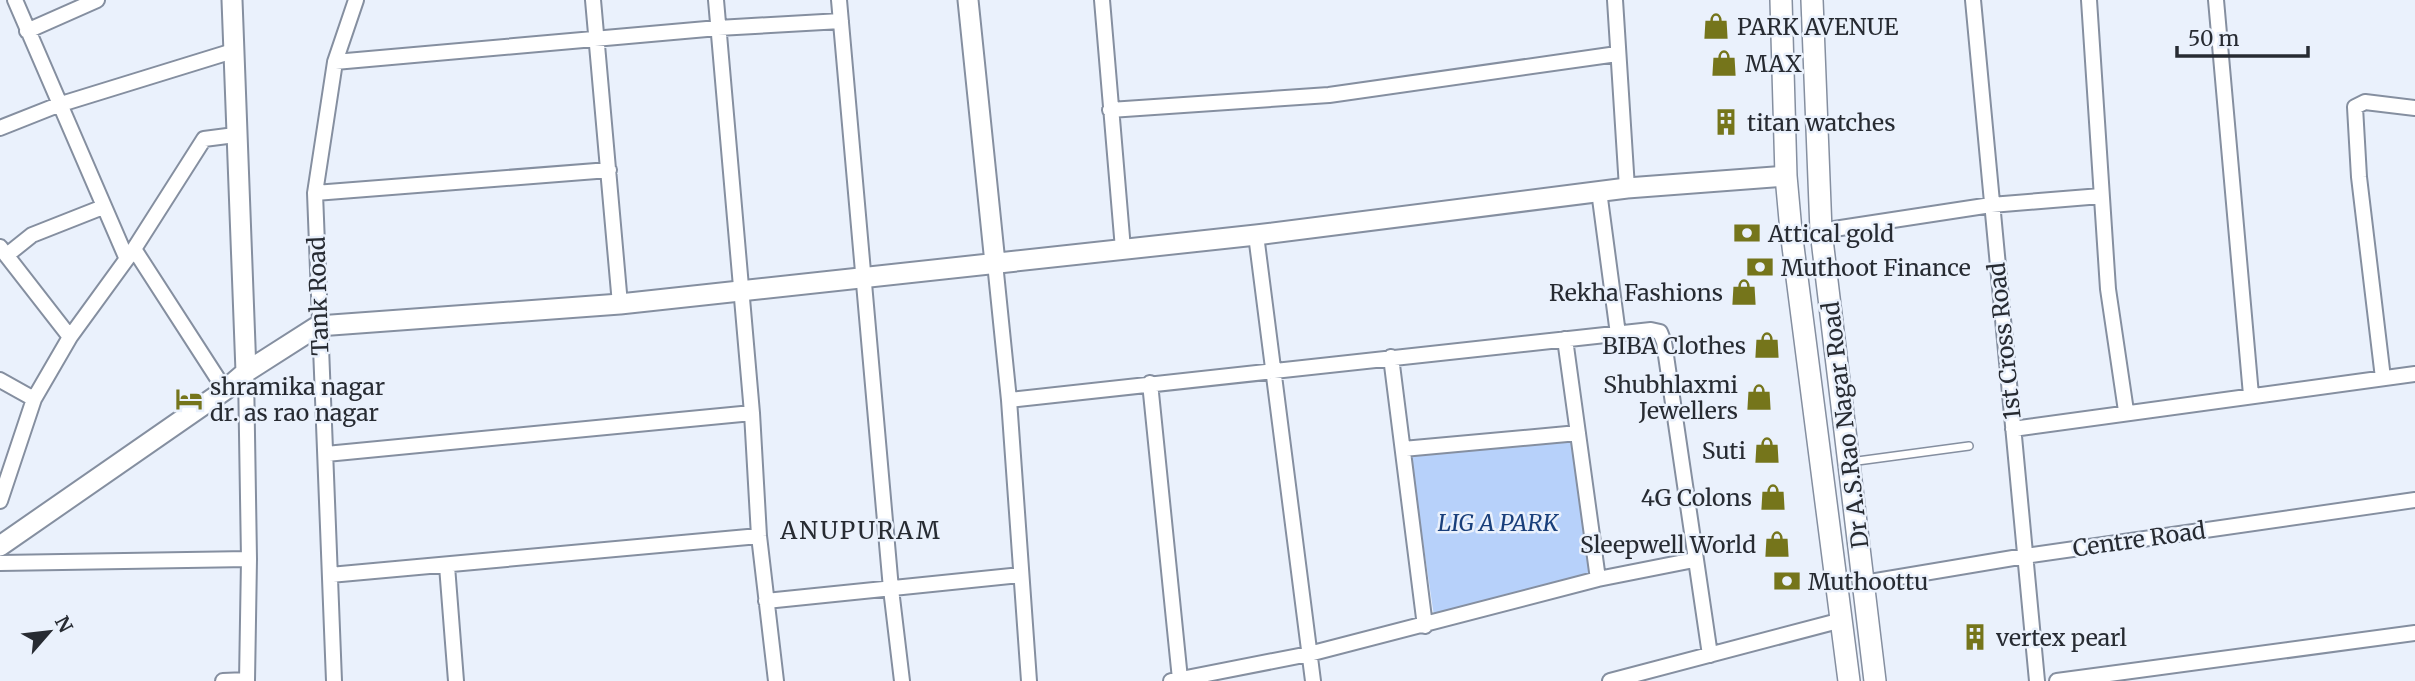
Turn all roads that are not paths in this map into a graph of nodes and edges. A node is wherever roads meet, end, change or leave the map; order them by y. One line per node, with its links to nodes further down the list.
1 (15, 0): 18 (street)
2 (97, 0): 18 (street)
3 (232, 0): 20 (street)
4 (356, 0): 22 (street, Tank Road)
5 (593, 0): 19 (street)
6 (716, 0): 17 (street)
7 (839, 0): 16 (street)
8 (968, 0): 41 (street)
9 (1102, 0): 25 (street)
10 (1615, 0): 21 (street)
11 (1973, 0): 34 (street, 1st Cross Road)
12 (2089, 0): 33 (street)
13 (2216, 0): 57 (street)
14 (1781, 4): 15 (main road); 29 (main road)
15 (1812, 4): 36 (main road, Dr A.S.Rao Nagar Road)
16 (841, 21): 17 (street); 42 (street)
17 (718, 29): 19 (street); 43 (street)
18 (27, 31): 23 (street)
19 (596, 40): 22 (street); 28 (street)
20 (233, 51): 23 (street); 27 (street)
21 (1616, 54): 25 (street); 30 (street)
22 (335, 62): 32 (street, Tank Road)
23 (58, 105): 26 (street); 35 (street)
24 (2415, 108): 53 (street)
25 (1110, 110): 38 (street)
26 (0, 128)
27 (235, 135): 40 (street); 51 (street)
28 (609, 170): 32 (street); 44 (street)
29 (1786, 176): 30 (street); 83 (main road)
30 (1627, 188): 31 (street)
31 (1600, 191): 37 (street); 46 (street)
32 (315, 193): 45 (street, Tank Road)
33 (2101, 196): 34 (street); 60 (street)
34 (1991, 205): 36 (street); 62 (street, 1st Cross Road)
35 (103, 206): 39 (street); 40 (street)
36 (1821, 231): 67 (main road, Dr A.S.Rao Nagar Road)
37 (1256, 234): 38 (street); 50 (street)
38 (1123, 249): 41 (street)
39 (3, 251): 47 (street)
40 (130, 253): 47 (street); 56 (street)
41 (995, 263): 42 (street); 59 (street)
42 (862, 278): 43 (street); 81 (street)
43 (740, 291): 44 (street); 61 (street)
44 (620, 304): 45 (street)
45 (318, 326): 51 (street); 66 (street, Tank Road)
46 (1618, 334): 48 (street); 74 (street)
47 (70, 337): 58 (street)
48 (1565, 339): 49 (street); 63 (street)
49 (1391, 357): 50 (street); 65 (street)
50 (1274, 369): 55 (street); 86 (street)
51 (246, 372): 56 (street); 73 (street)
52 (2415, 374): 53 (street)
53 (2383, 378): 57 (street)
54 (0, 380): 58 (street)
55 (1150, 383): 59 (street); 88 (street)
56 (225, 390): 71 (street)
57 (2251, 395): 60 (street)
58 (34, 399): 69 (street)
59 (1009, 400): 78 (street)
60 (2126, 411): 62 (street)
61 (752, 412): 66 (street); 70 (street)
62 (2013, 429): 72 (street, 1st Cross Road)
63 (1577, 433): 65 (street); 79 (street)
64 (1969, 446): 67 (lane)
65 (1403, 449): 84 (street)
66 (326, 454): 77 (street, Tank Road)
67 (1849, 462): 80 (main road, Dr A.S.Rao Nagar Road)
68 (2415, 500): 72 (street, Centre Road)
69 (0, 501)
70 (759, 536): 76 (street); 82 (street)
71 (0, 546)
72 (2025, 555): 80 (street, Centre Road); 100 (street, 1st Cross Road)
73 (249, 559): 75 (street); 90 (street)
74 (1694, 560): 79 (street); 87 (street)
75 (0, 563)
76 (447, 565): 77 (street); 92 (street)
77 (330, 575): 91 (street, Tank Road)
78 (1021, 575): 81 (street); 95 (street)
79 (1598, 579): 84 (street)
80 (1864, 583): 99 (main road, Dr A.S.Rao Nagar Road)
81 (891, 589): 82 (street); 94 (street)
82 (766, 601): 93 (street)
83 (1842, 620): 87 (street); 98 (main road)
84 (1426, 626): 86 (street)
85 (2415, 633): 101 (street)
86 (1309, 654): 88 (street); 96 (street)
87 (1710, 655): 97 (street)
88 (1176, 680)
89 (223, 681): 90 (street)
90 (247, 681)
91 (334, 681)
92 (456, 681)
93 (776, 681)
94 (902, 681)
95 (1029, 681)
96 (1313, 681)
97 (1610, 681)
98 (1849, 681)
99 (1875, 681)
100 (2037, 681)
101 (2057, 681)

